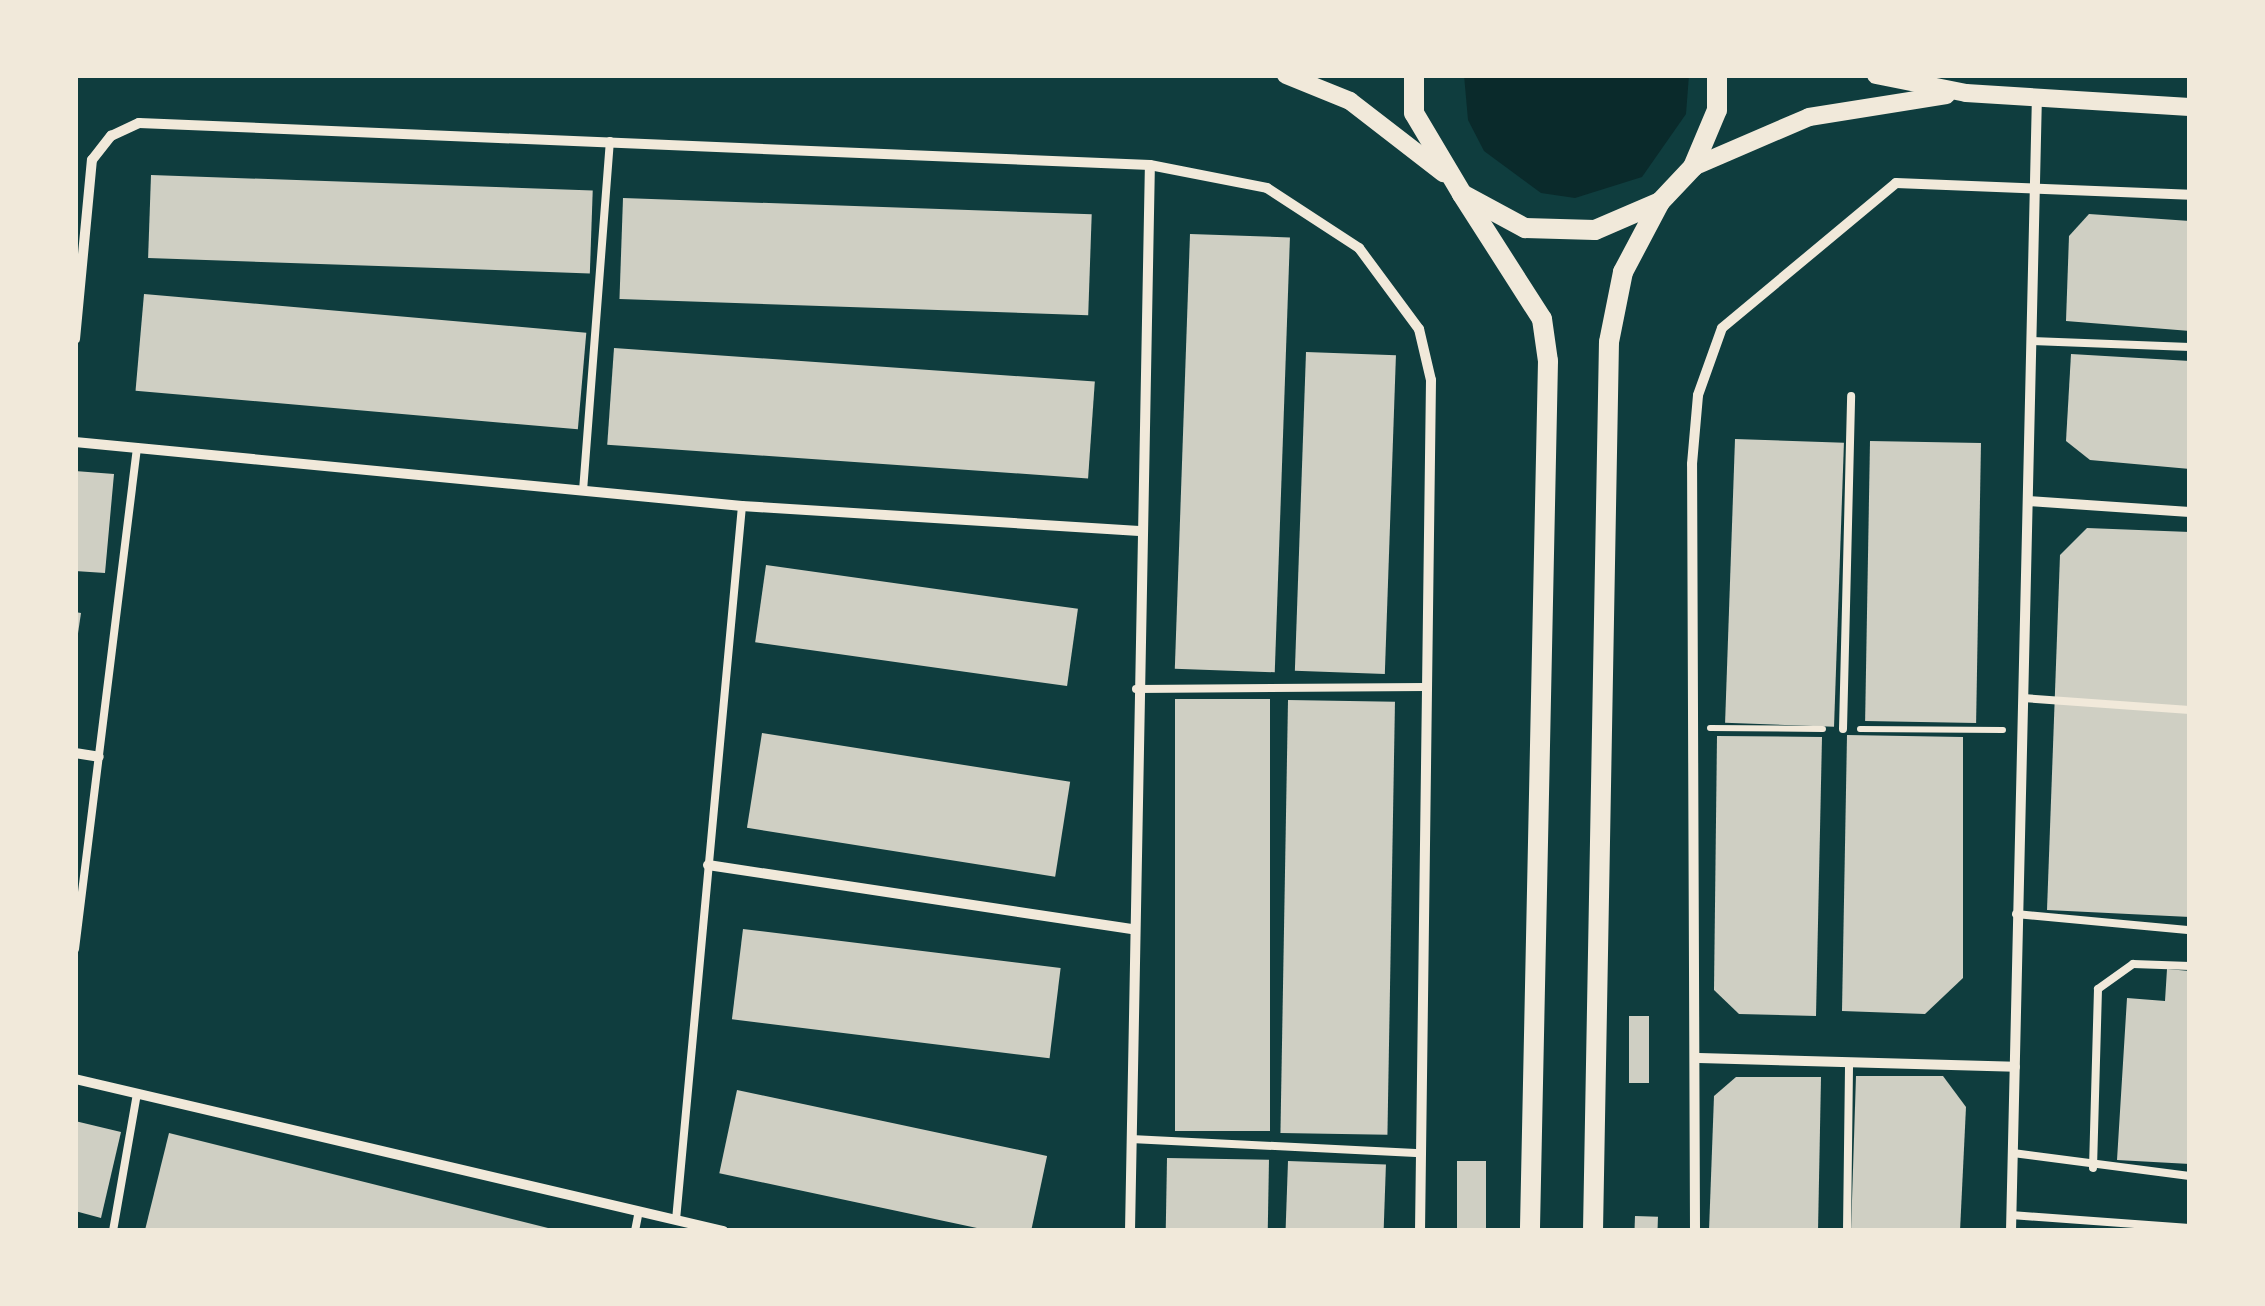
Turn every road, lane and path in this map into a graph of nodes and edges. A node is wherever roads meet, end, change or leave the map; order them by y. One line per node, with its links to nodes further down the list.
1 (1286, 75): 11 (street)
2 (1414, 75): 11 (main road)
3 (1717, 75): 10 (main road)
4 (1876, 75): 5 (street)
5 (1966, 93): 6 (street); 10 (street)
6 (2037, 97): 7 (street); 12 (street)
7 (2190, 107)
8 (610, 140): 9 (street); 16 (street); 22 (lane)
9 (1150, 165): 26 (street); 27 (street)
10 (1694, 167): 15 (main road)
11 (1443, 173): 13 (main road)
12 (2035, 187): 14 (street); 17 (street); 40 (street)
13 (1462, 194): 15 (main road); 59 (main road)
14 (2190, 195)
15 (1660, 202): 60 (main road)
16 (75, 339)
17 (2031, 342): 18 (lane); 23 (street)
18 (2190, 347)
19 (1851, 396): 31 (lane)
20 (75, 442): 21 (street)
21 (137, 448): 22 (street); 33 (lane)
22 (583, 491): 24 (street)
23 (2028, 501): 25 (street); 29 (street)
24 (742, 506): 26 (street); 34 (lane)
25 (2190, 512)
26 (1139, 531): 28 (street)
27 (1426, 688): 28 (lane); 46 (street)
28 (1136, 689): 36 (street)
29 (2023, 698): 30 (lane); 35 (street)
30 (2190, 710)
31 (1843, 729)
32 (75, 753): 33 (street)
33 (99, 757): 38 (lane)
34 (708, 865): 36 (street); 52 (lane)
35 (2016, 914): 37 (lane); 42 (street)
36 (1133, 929): 45 (street)
37 (2190, 930)
38 (75, 950)
39 (2190, 966): 48 (lane)
40 (1699, 1058): 41 (street); 61 (street)
41 (1849, 1062): 42 (street); 62 (lane)
42 (2014, 1067): 47 (street)
43 (75, 1079): 44 (street)
44 (137, 1094): 50 (street); 54 (lane)
45 (1130, 1139): 46 (lane); 57 (street)
46 (1421, 1153): 58 (street)
47 (2013, 1153): 48 (lane); 51 (street)
48 (2092, 1168): 49 (lane)
49 (2190, 1176)
50 (640, 1211): 52 (street); 55 (lane)
51 (2011, 1214): 53 (lane); 63 (street)
52 (676, 1220): 56 (street)
53 (2190, 1228)
54 (114, 1231)
55 (635, 1231)
56 (723, 1231)
57 (1130, 1231)
58 (1420, 1231)
59 (1530, 1231)
60 (1593, 1231)
61 (1696, 1231)
62 (1847, 1231)
63 (2011, 1231)

